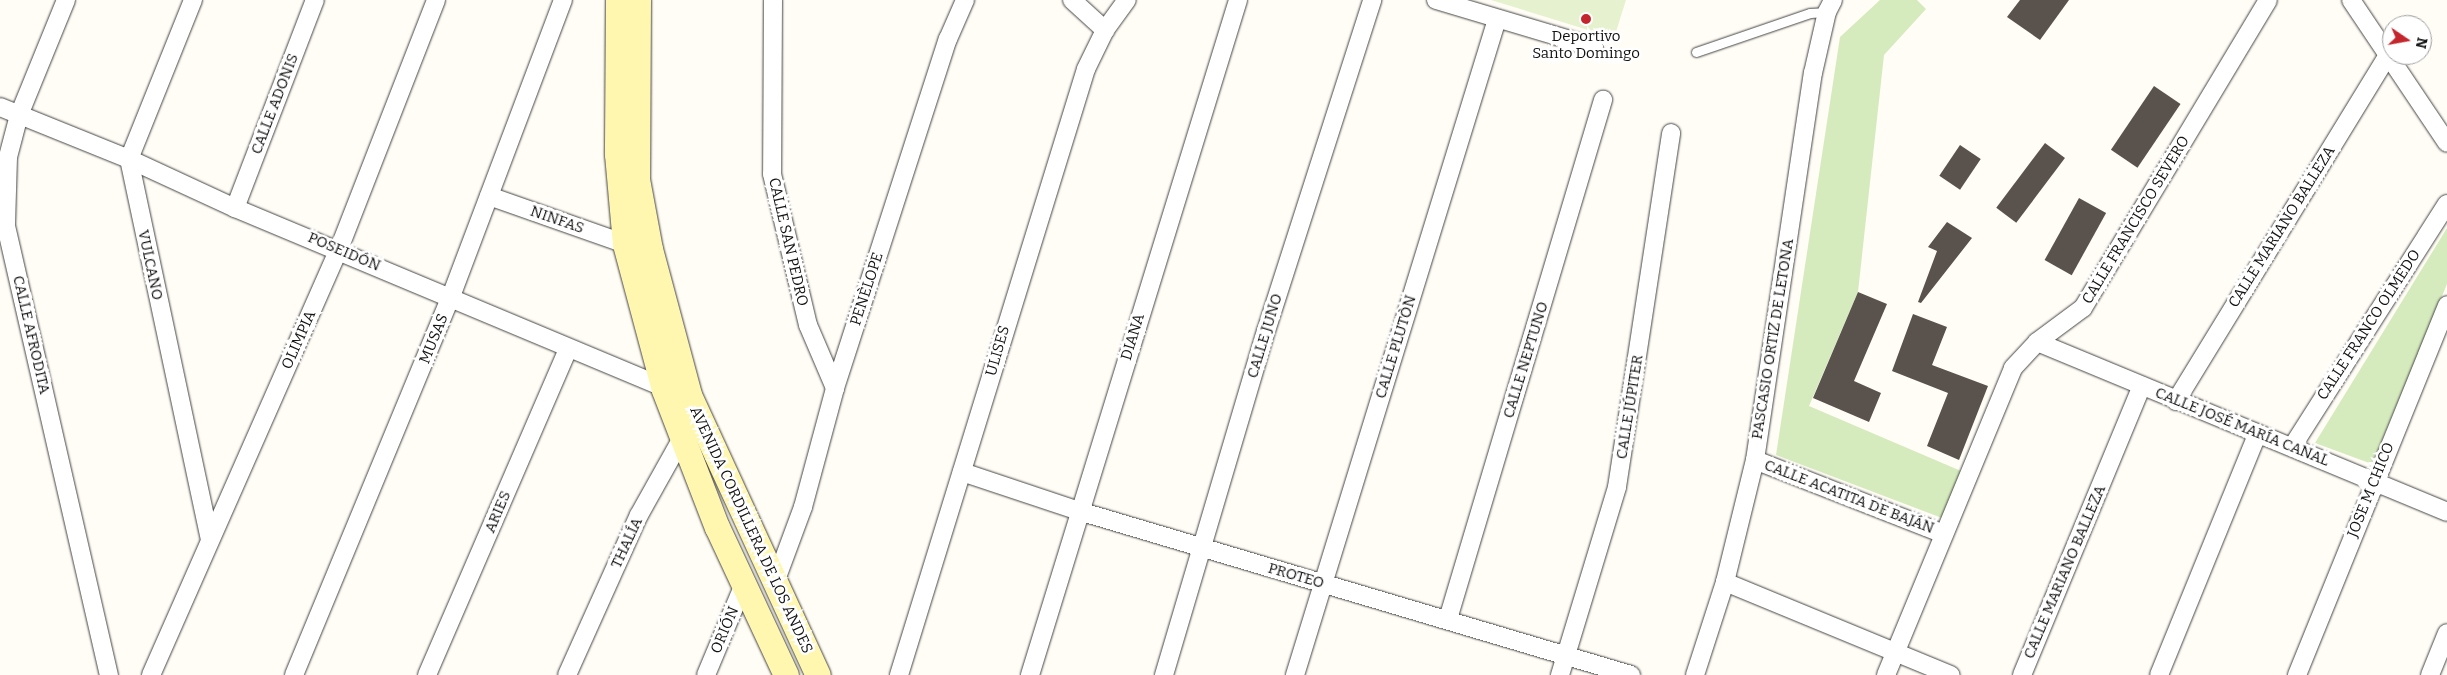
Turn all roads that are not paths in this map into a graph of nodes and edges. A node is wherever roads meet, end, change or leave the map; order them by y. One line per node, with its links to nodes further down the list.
1 (66, 0): 27 (street, CALLE AFRODITA)
2 (193, 0): 30 (street)
3 (315, 0): 33 (street, CALLE ADONIS)
4 (436, 0): 36 (street, OLIMPIA)
5 (563, 0): 31 (street, MUSAS)
6 (618, 0): 35 (street, AVENIDA CORDILLERA DE LOS ANDES)
7 (638, 0): 45 (street, AVENIDA CORDILLERA DE LOS ANDES)
8 (773, 0): 42 (street, CALLE SAN PEDRO)
9 (965, 0): 42 (street, PENÈLOPE)
10 (1072, 0): 19 (street)
11 (1127, 0): 19 (street, ULISES)
12 (1238, 0): 52 (street, DIANA)
13 (1372, 0): 56 (street, CALLE JUNO)
14 (1436, 0): 18 (street)
15 (2268, 0): 39 (street, CALLE FRANCISCO SEVERO)
16 (2351, 0): 20 (street)
17 (1830, 6): 22 (lane); 49 (street, PASCASIO ORTIZ DE LETONA)
18 (1498, 19): 21 (street); 60 (street, CALLE PLUTÒN)
19 (1106, 30): 50 (street, ULISES)
20 (2382, 44)
21 (1594, 47)
22 (1696, 52)
23 (2382, 65): 44 (street, CALLE MARIANO BALLEZA)
24 (2396, 65): 29 (street)
25 (1603, 100): 61 (street, CALLE NEPTUNO)
26 (0, 107): 27 (street, POSEIDÓN)
27 (18, 115): 30 (street, POSEIDÓN); 34 (street, CALLE AFRODITA)
28 (1671, 133): 64 (street, CALLE JÚPITER)
29 (2447, 143)
30 (128, 159): 33 (street, POSEIDÓN); 55 (street, VULCANO)
31 (490, 196): 35 (street, NINFAS); 37 (street, MUSAS)
32 (2447, 204): 48 (street, CALLE FRANCO OLMEDO)
33 (235, 208): 36 (street, POSEIDÓN)
34 (3, 227): 65 (street, CALLE AFRODITA)
35 (625, 244): 43 (street, AVENIDA CORDILLERA DE LOS ANDES)
36 (339, 249): 37 (street, POSEIDÓN); 55 (street, OLIMPIA)
37 (450, 300): 40 (street, POSEIDÓN); 67 (street, MUSAS)
38 (2447, 305): 51 (street, JOSE M CHICO)
39 (2037, 342): 41 (street, CALLE JOSÉ MARÍA CANAL); 54 (street, CALLE FRANCISCO SEVERO)
40 (568, 349): 43 (street, POSEIDÓN); 68 (street, ARIES)
41 (2142, 386): 44 (street, CALLE JOSÉ MARÍA CANAL); 82 (street, CALLE MARIANO BALLEZA)
42 (835, 388): 57 (street, PENÈLOPE)
43 (664, 390): 45 (street, POSEIDÓN); 47 (street, AVENIDA CORDILLERA DE LOS ANDES)
44 (2176, 401): 46 (street, CALLE JOSÉ MARÍA CANAL)
45 (692, 405): 47 (street, THALÍA); 57 (street, AVENIDA CORDILLERA DE LOS ANDES)
46 (2257, 435): 48 (street, CALLE JOSÉ MARÍA CANAL); 83 (street)
47 (682, 438): 59 (street, AVENIDA CORDILLERA DE LOS ANDES); 69 (street, THALÍA)
48 (2292, 447): 51 (street, CALLE JOSÉ MARÍA CANAL)
49 (1755, 460): 54 (street, CALLE ACATITA DE BAJÁN); 58 (street, PASCASIO ORTIZ DE LETONA)
50 (962, 472): 52 (street, PROTEO); 73 (street, ULISES)
51 (2374, 482): 53 (street, CALLE JOSÉ MARÍA CANAL); 84 (street, JOSE M CHICO)
52 (1078, 511): 56 (street, PROTEO); 74 (street, DIANA)
53 (2447, 512)
54 (1944, 534): 63 (street, CALLE FRANCISCO SEVERO)
55 (210, 539): 66 (street, OLIMPIA)
56 (1200, 548): 60 (street, PROTEO); 75 (street, CALLE JUNO)
57 (776, 580): 72 (street, AVENIDA CORDILLERA DE LOS ANDES)
58 (1725, 582): 63 (street); 79 (street, PASCASIO ORTIZ DE LETONA)
59 (744, 584): 70 (street, ORIÓN); 71 (street, AVENIDA CORDILLERA DE LOS ANDES)
60 (1323, 584): 61 (street, PROTEO); 76 (street, CALLE PLUTÒN)
61 (1448, 619): 64 (street, PROTEO)
62 (2447, 633): 85 (street)
63 (1895, 653): 80 (street, CALLE FRANCISCO SEVERO); 81 (street)
64 (1566, 655): 77 (street, CALLE JÚPITER); 78 (street, PROTEO)
65 (109, 675)
66 (151, 675)
67 (294, 675)
68 (427, 675)
69 (567, 675)
70 (706, 675)
71 (786, 675)
72 (818, 675)
73 (899, 675)
74 (1030, 675)
75 (1164, 675)
76 (1295, 675)
77 (1560, 675)
78 (1630, 675)
79 (1694, 675)
80 (1886, 675)
81 (1951, 675)
82 (2022, 675)
83 (2159, 675)
84 (2297, 675)
85 (2430, 675)

